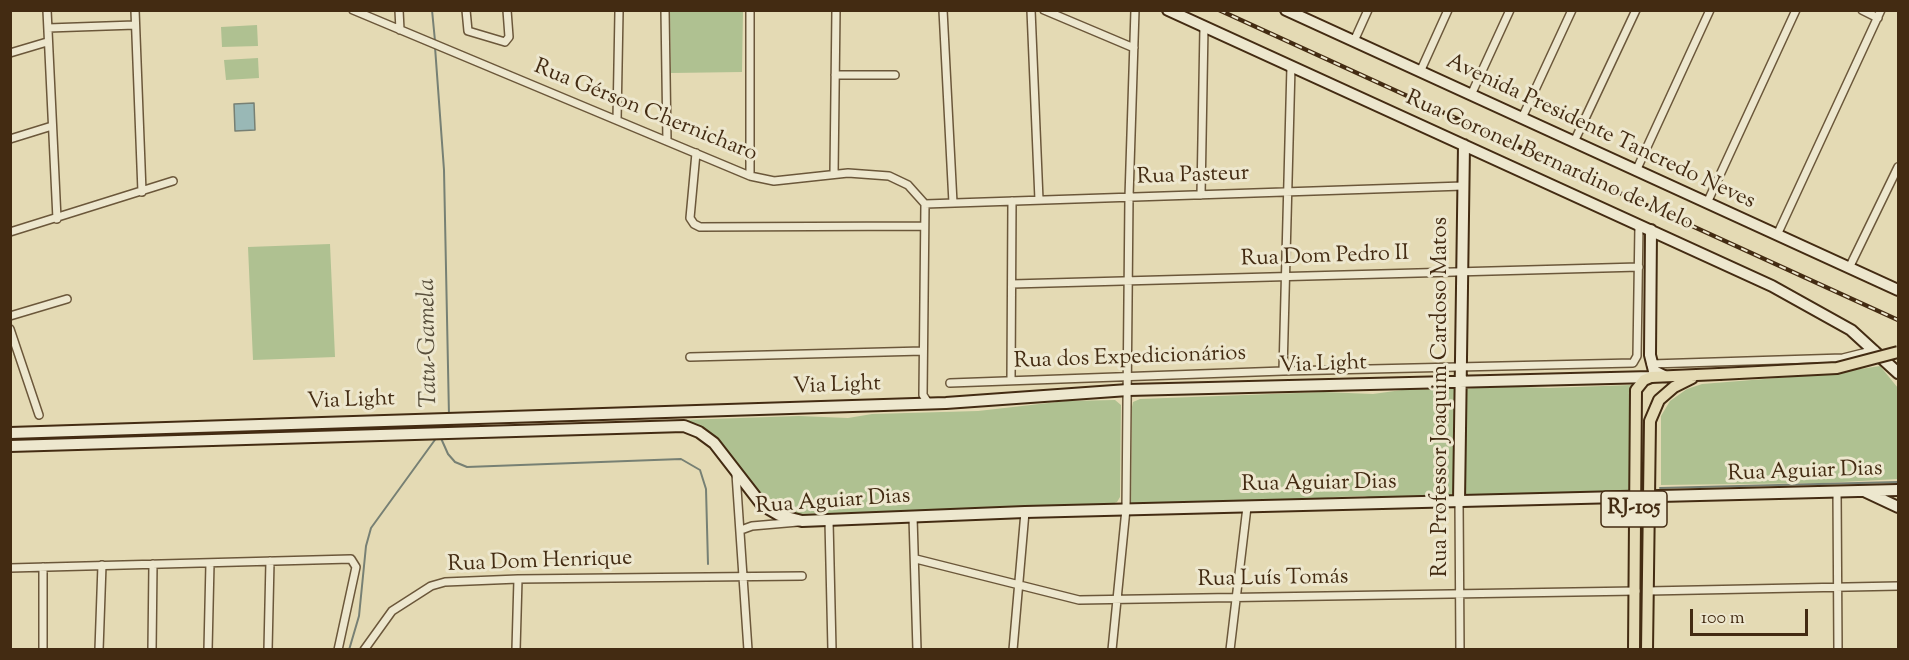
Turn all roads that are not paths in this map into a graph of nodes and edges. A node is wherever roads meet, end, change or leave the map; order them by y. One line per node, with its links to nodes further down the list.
1 (47, 10): 28 (street)
2 (135, 10): 26 (street)
3 (353, 10): 29 (street, Rua Gérson Chernicharo)
4 (466, 10): 5 (street)
5 (507, 10)
6 (665, 10): 43 (street)
7 (750, 10): 50 (street)
8 (836, 10): 36 (street)
9 (943, 10): 59 (street)
10 (1031, 10): 57 (street)
11 (1044, 10): 32 (street)
12 (1135, 10): 32 (street)
13 (1168, 10): 27 (street, Rua Coronel Bernardino de Melo)
14 (1286, 10): 30 (street, Avenida Presidente Tancredo Neves)
15 (1368, 10): 30 (street)
16 (1448, 10): 35 (street)
17 (1510, 10): 38 (street)
18 (1572, 10): 39 (street)
19 (1636, 10): 44 (street)
20 (1710, 10): 48 (street)
21 (1796, 10): 60 (street)
22 (1862, 10): 25 (street)
23 (399, 11): 29 (street)
24 (619, 12): 40 (street)
25 (1880, 14): 67 (street)
26 (135, 25): 28 (street); 53 (street)
27 (1204, 27): 34 (street, Rua Coronel Bernardino de Melo); 55 (street)
28 (48, 28): 31 (street)
29 (400, 30): 40 (street, Rua Gérson Chernicharo)
30 (1354, 41): 35 (street, Avenida Presidente Tancredo Neves)
31 (48, 42): 33 (street); 41 (street)
32 (1134, 48): 56 (street)
33 (10, 53)
34 (1290, 66): 45 (street, Rua Coronel Bernardino de Melo); 54 (street)
35 (1420, 72): 38 (street, Avenida Presidente Tancredo Neves)
36 (835, 75): 37 (street); 49 (street)
37 (895, 75)
38 (1471, 95): 39 (street, Avenida Presidente Tancredo Neves)
39 (1522, 118): 44 (street, Avenida Presidente Tancredo Neves)
40 (618, 120): 43 (street, Rua Gérson Chernicharo)
41 (52, 126): 42 (street); 62 (street)
42 (10, 139)
43 (667, 141): 46 (street, Rua Gérson Chernicharo)
44 (1574, 142): 48 (street, Avenida Presidente Tancredo Neves)
45 (1464, 145): 52 (street, Rua Professor Joaquim Cardoso Matos); 63 (street, Rua Coronel Bernardino de Melo)
46 (696, 153): 50 (street, Rua Gérson Chernicharo); 64 (street)
47 (1899, 167): 69 (street)
48 (1636, 171): 60 (street, Avenida Presidente Tancredo Neves)
49 (834, 174): 50 (street, Rua Gérson Chernicharo); 61 (street, Rua Gérson Chernicharo)
50 (750, 176)
51 (173, 181): 53 (street)
52 (1464, 186): 54 (street, Rua Pasteur); 70 (street, Rua Professor Joaquim Cardoso Matos)
53 (142, 192): 62 (street)
54 (1287, 192): 55 (street, Rua Pasteur); 71 (street)
55 (1201, 195): 56 (street, Rua Pasteur)
56 (1129, 197): 57 (street, Rua Pasteur); 72 (street)
57 (1039, 200): 58 (street, Rua Pasteur)
58 (1012, 201): 59 (street, Rua Pasteur); 73 (street)
59 (953, 203): 61 (street, Rua Pasteur)
60 (1707, 203): 67 (street, Avenida Presidente Tancredo Neves)
61 (925, 204): 64 (street)
62 (57, 219): 66 (street)
63 (1639, 225): 65 (street, Rua Coronel Bernardino de Melo); 68 (street)
64 (923, 226): 79 (street)
65 (1651, 230): 78 (street, Rua Coronel Bernardino de Melo); 82 (street)
66 (10, 232)
67 (1778, 235): 69 (street, Avenida Presidente Tancredo Neves)
68 (1639, 267): 70 (street, Rua Dom Pedro II); 83 (street, Rua dos Expedicionários)
69 (1849, 267): 74 (street, Avenida Presidente Tancredo Neves)
70 (1462, 272): 71 (street, Rua Dom Pedro II); 83 (street, Rua Professor Joaquim Cardoso Matos)
71 (1286, 277): 72 (street, Rua Dom Pedro II); 84 (street)
72 (1128, 281): 73 (street, Rua Dom Pedro II); 87 (street)
73 (1012, 284): 90 (street)
74 (1899, 290)
75 (67, 299): 76 (street)
76 (10, 316)
77 (10, 330): 95 (street)
78 (1875, 350): 82 (street); 85 (street, Rua Coronel Bernardino de Melo)
79 (924, 351): 81 (street); 94 (street)
80 (1899, 352): 86 (main road, RJ-105, bridge)
81 (690, 357)
82 (1651, 364): 88 (street)
83 (1461, 367): 84 (street, Rua dos Expedicionários); 91 (street, Rua Professor Joaquim Cardoso Matos)
84 (1283, 371): 87 (street, Rua dos Expedicionários)
85 (1899, 373)
86 (1701, 375): 88 (main road, RJ-105); 102 (main road, RJ-105)
87 (1128, 376): 90 (street, Rua dos Expedicionários); 93 (street)
88 (1665, 376): 89 (main road, Via Light / RJ-105)
89 (1652, 377): 91 (street, Via Light); 103 (main road, RJ-105)
90 (1011, 381): 92 (street, Rua dos Expedicionários)
91 (1461, 381): 93 (street, Via Light); 104 (street, Rua Professor Joaquim Cardoso Matos)
92 (950, 383)
93 (1128, 390): 94 (street, Via Light); 107 (street)
94 (929, 404): 96 (street, Via Light)
95 (39, 415)
96 (10, 433)
97 (10, 446): 98 (street, Via Light)
98 (736, 471): 110 (street, Via Light); 112 (street)
99 (1899, 489): 101 (street, Rua Aguiar Dias)
100 (1837, 491): 101 (street, Rua Aguiar Dias); 102 (street, Rua Aguiar Dias); 125 (street)
101 (1863, 491): 106 (street)
102 (1647, 496): 103 (street, Rua Aguiar Dias); 127 (main road, RJ-105)
103 (1634, 497): 104 (street, Rua Aguiar Dias); 126 (main road, RJ-105)
104 (1459, 501): 105 (street, Rua Aguiar Dias); 128 (street, Rua Professor Joaquim Cardoso Matos)
105 (1247, 507): 107 (street, Rua Aguiar Dias); 129 (street)
106 (1899, 507)
107 (1126, 509): 108 (street, Rua Aguiar Dias); 130 (street)
108 (1025, 512): 109 (street, Rua Aguiar Dias); 123 (street)
109 (913, 517): 111 (street, Rua Aguiar Dias); 113 (street)
110 (802, 521): 111 (street, Rua Aguiar Dias); 112 (street, Rua Aguiar Dias)
111 (829, 521): 141 (street)
112 (741, 530): 121 (street)
113 (916, 560): 123 (street, Rua Luís Tomás); 131 (street)
114 (270, 561): 115 (street); 136 (street); 137 (street)
115 (210, 563): 116 (street); 135 (street)
116 (153, 564): 117 (street); 134 (street)
117 (102, 566): 118 (street); 133 (street)
118 (42, 567): 119 (street); 132 (street)
119 (10, 568)
120 (802, 576): 121 (street, Rua Dom Henrique)
121 (744, 577): 122 (street, Rua Dom Henrique); 140 (street)
122 (518, 579): 138 (street, Rua Dom Henrique); 139 (street)
123 (1017, 584): 130 (street, Rua Luís Tomás); 142 (street)
124 (1899, 586): 125 (street)
125 (1838, 588): 127 (street); 148 (street)
126 (1636, 591): 128 (street, Rua Luís Tomás); 146 (main road, RJ-105)
127 (1648, 591): 147 (main road, RJ-105)
128 (1460, 595): 129 (street, Rua Luís Tomás); 145 (street, Rua Professor Joaquim Cardoso Matos)
129 (1234, 599): 130 (street, Rua Luís Tomás); 144 (street)
130 (1116, 601): 143 (street)
131 (919, 649)
132 (42, 650)
133 (99, 650)
134 (152, 650)
135 (208, 650)
136 (268, 650)
137 (338, 650)
138 (364, 650)
139 (516, 650)
140 (748, 650)
141 (832, 650)
142 (1012, 650)
143 (1112, 650)
144 (1230, 650)
145 (1460, 650)
146 (1634, 650)
147 (1647, 650)
148 (1838, 650)

